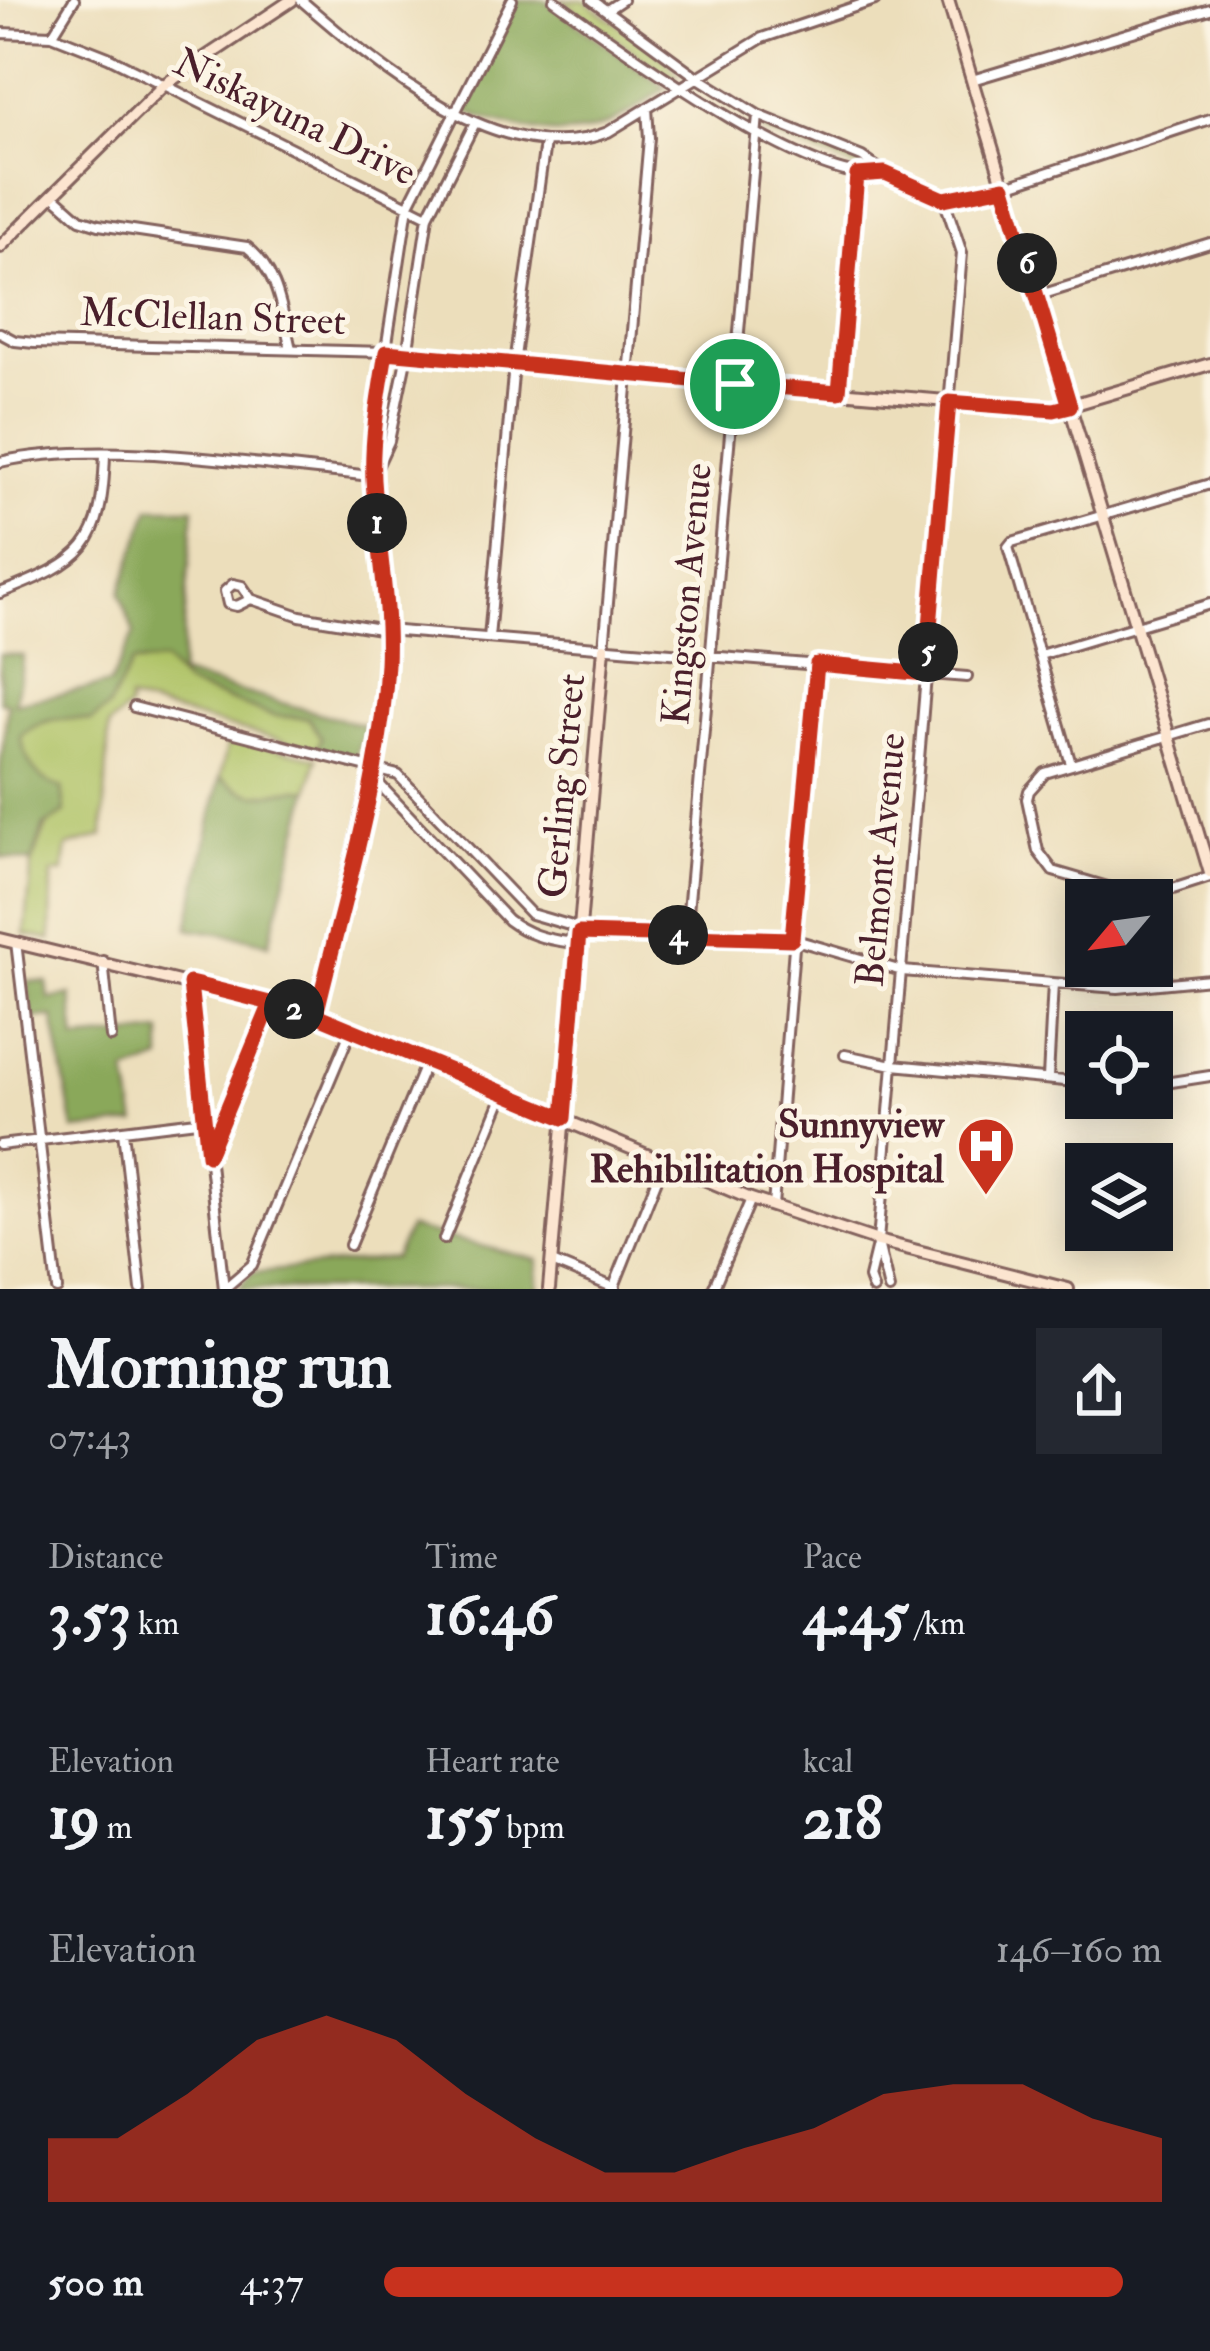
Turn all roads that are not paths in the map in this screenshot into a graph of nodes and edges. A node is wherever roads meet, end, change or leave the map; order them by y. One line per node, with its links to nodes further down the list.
1 (74, 0): 13 (street)
2 (292, 0): 16 (street)
3 (301, 0): 19 (street)
4 (512, 0): 19 (street)
5 (554, 0): 17 (street)
6 (592, 0): 11 (street)
7 (622, 0): 11 (street)
8 (875, 0): 14 (street)
9 (948, 0): 15 (street)
10 (1210, 9): 15 (street)
11 (607, 10): 14 (street)
12 (0, 33): 13 (street, Niskayuna Drive)
13 (52, 35): 16 (street, Niskayuna Drive)
14 (697, 77): 17 (street); 20 (street)
15 (972, 80): 27 (street)
16 (164, 85): 28 (street); 30 (street, Niskayuna Drive)
17 (678, 88): 18 (street); 23 (street)
18 (647, 108): 24 (street); 42 (street)
19 (457, 114): 22 (street); 30 (street)
20 (758, 115): 23 (street, Kingston Avenue); 25 (street)
21 (1210, 119): 27 (street)
22 (475, 123): 24 (street); 31 (street)
23 (755, 132): 26 (street); 43 (street, Kingston Avenue)
24 (545, 142): 39 (street)
25 (885, 173): 26 (street); 29 (street)
26 (857, 175): 44 (street)
27 (1004, 187): 29 (street); 34 (street)
28 (54, 196): 33 (street); 36 (street)
29 (944, 199): 45 (street, Belmont Avenue)
30 (408, 206): 31 (street, Niskayuna Drive); 37 (street)
31 (428, 216): 38 (street)
32 (1210, 243): 34 (street)
33 (0, 247)
34 (1036, 296): 46 (street)
35 (0, 333): 36 (street, McClellan Street)
36 (291, 349): 37 (street, McClellan Street)
37 (386, 352): 38 (street, McClellan Street); 49 (street)
38 (407, 355): 39 (street, McClellan Street); 49 (street)
39 (514, 364): 41 (street, McClellan Street); 57 (street)
40 (1210, 364): 46 (street, McClellan Street)
41 (573, 370): 42 (street, McClellan Street)
42 (627, 375): 43 (street, McClellan Street); 58 (street)
43 (735, 384): 44 (street, McClellan Street); 59 (street, Kingston Avenue)
44 (839, 392): 45 (street, McClellan Street)
45 (949, 402): 46 (street, McClellan Street); 62 (street, Belmont Avenue)
46 (1070, 406): 51 (street)
47 (105, 454): 48 (street); 49 (street); 52 (street)
48 (0, 462)
49 (373, 476): 56 (street)
50 (1210, 484): 51 (street)
51 (1103, 515): 55 (street); 60 (street)
52 (0, 593)
53 (251, 599): 56 (street)
54 (1210, 604): 55 (street)
55 (1136, 625): 60 (street); 66 (street)
56 (386, 630): 57 (street); 68 (street)
57 (489, 638): 58 (street)
58 (604, 648): 59 (street); 70 (street, Gerling Street)
59 (712, 655): 61 (street); 71 (street, Kingston Avenue)
60 (1040, 655): 67 (street)
61 (817, 664): 62 (street); 73 (street)
62 (926, 674): 63 (street); 76 (street, Belmont Avenue)
63 (967, 676)
64 (134, 707): 68 (street)
65 (1208, 724): 66 (street)
66 (1169, 736): 67 (street); 69 (street)
67 (1071, 764): 69 (street)
68 (374, 768): 70 (street); 70 (street); 81 (street)
69 (1210, 875)
70 (579, 933): 71 (street); 92 (street, Gerling Street)
71 (686, 935): 73 (street)
72 (0, 939): 74 (street)
73 (792, 939): 76 (street); 100 (street)
74 (16, 942): 75 (street); 95 (street)
75 (103, 962): 78 (street); 83 (street)
76 (902, 970): 79 (street); 86 (street, Belmont Avenue)
77 (1210, 979): 79 (street)
78 (190, 983): 80 (street); 93 (street)
79 (1054, 983): 88 (street)
80 (271, 1003): 81 (street); 97 (street)
81 (316, 1015): 82 (street)
82 (352, 1029): 85 (street); 107 (street)
83 (111, 1037)
84 (845, 1055): 86 (street)
85 (427, 1060): 91 (street); 103 (street)
86 (893, 1065): 88 (street); 102 (street, Belmont Avenue)
87 (1210, 1076): 90 (street)
88 (1048, 1078): 89 (street)
89 (1065, 1080)
90 (1173, 1082)
91 (505, 1093): 92 (street); 101 (street)
92 (564, 1118): 98 (street); 104 (street, Gerling Street)
93 (206, 1120): 94 (street); 97 (street)
94 (123, 1131): 95 (street); 106 (street)
95 (40, 1140): 96 (street); 105 (street)
96 (0, 1145)
97 (208, 1155): 107 (street)
98 (663, 1164): 99 (street); 109 (street)
99 (751, 1199): 100 (street); 110 (street)
100 (773, 1206): 102 (street)
101 (444, 1239)
102 (878, 1241): 111 (street, Belmont Avenue); 112 (street); 113 (street)
103 (350, 1245)
104 (552, 1262): 108 (street, Gerling Street); 109 (street)
105 (57, 1289)
106 (141, 1289)
107 (224, 1289)
108 (549, 1289)
109 (614, 1289)
110 (713, 1289)
111 (873, 1289)
112 (889, 1289)
113 (1069, 1289)

